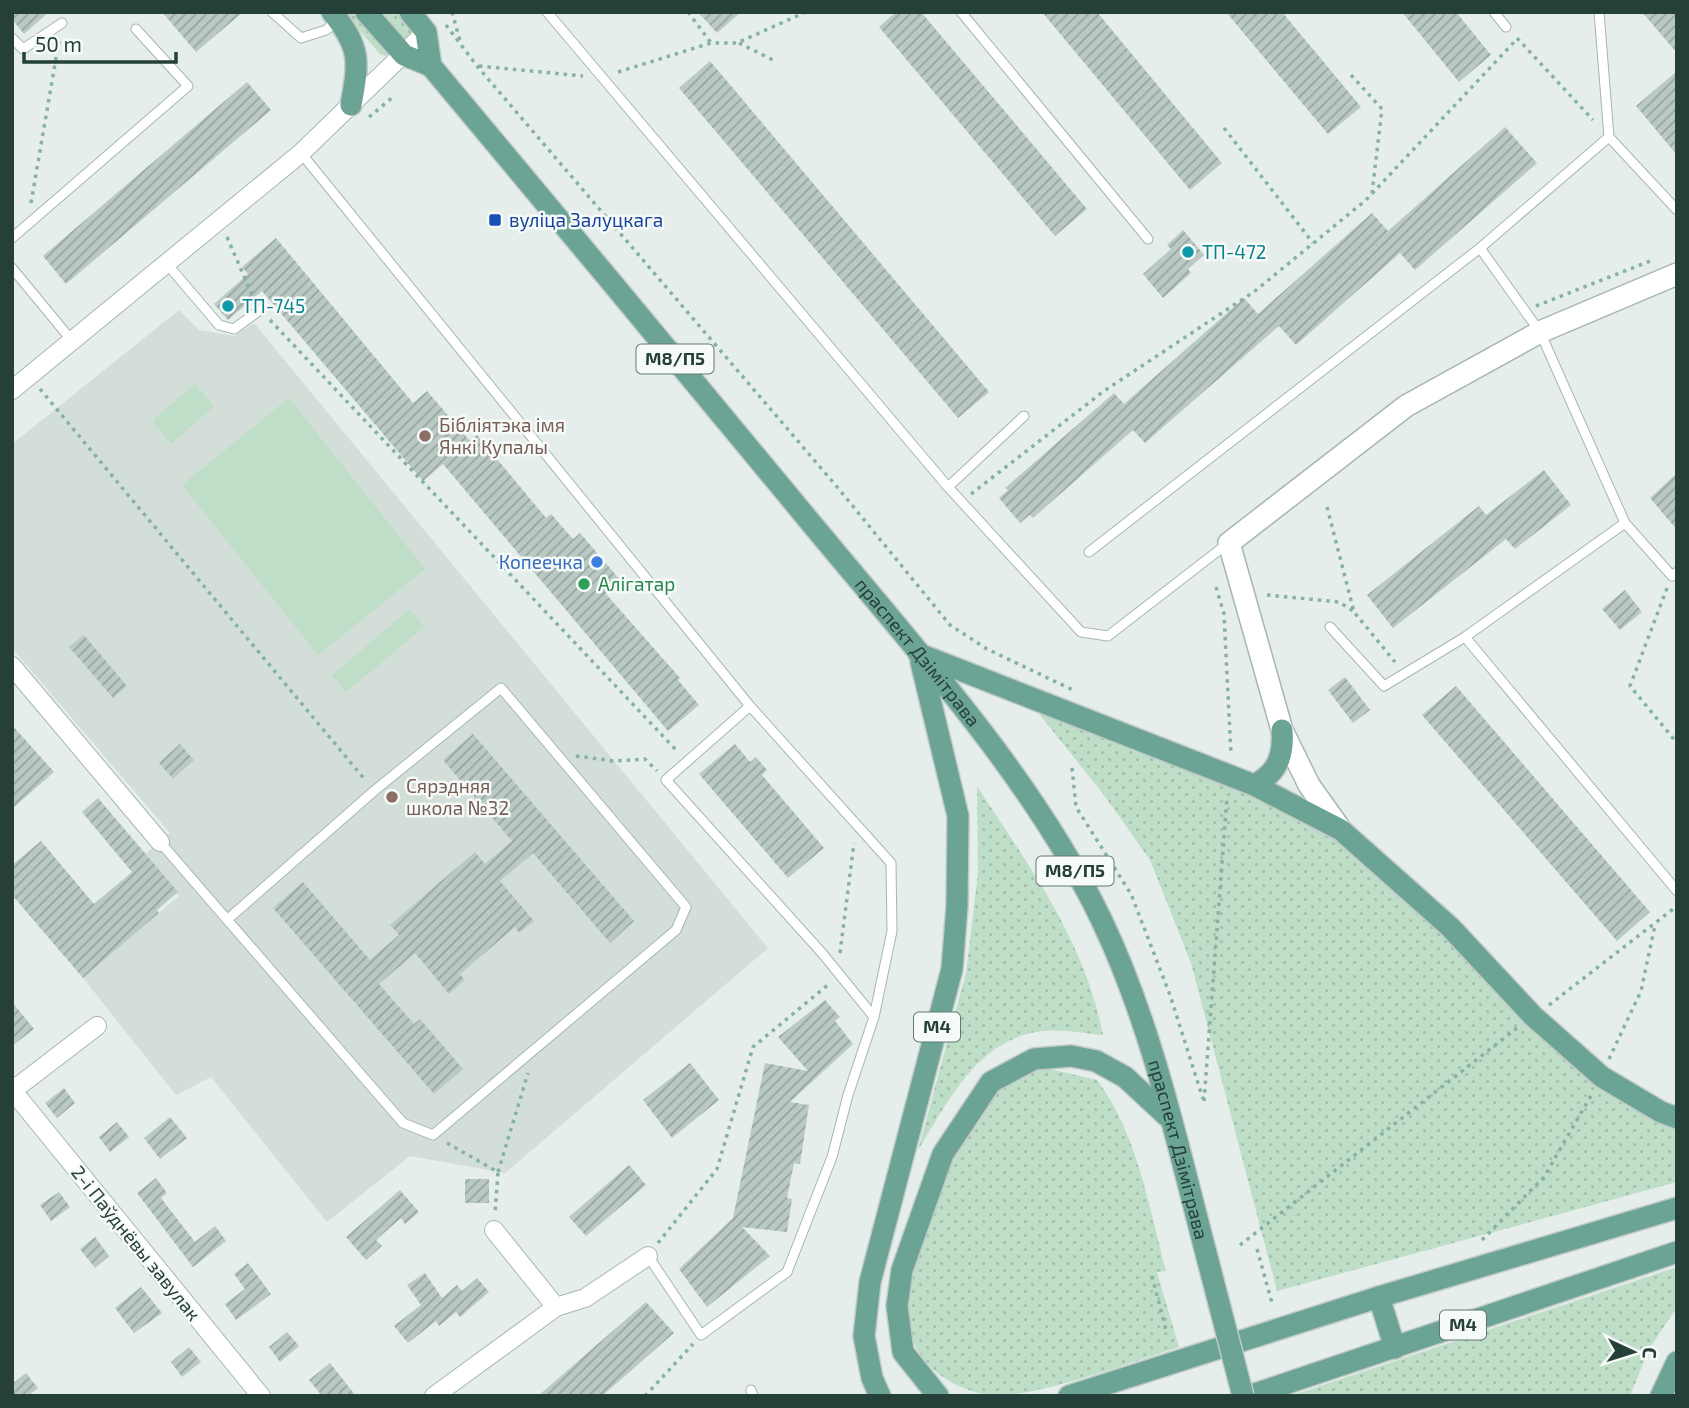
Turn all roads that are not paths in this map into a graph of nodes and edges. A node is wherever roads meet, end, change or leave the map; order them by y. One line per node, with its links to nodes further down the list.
1 (272, 12): 8 (lane)
2 (366, 12): 14 (main road)
3 (410, 12): 10 (main road)
4 (547, 12): 31 (lane)
5 (961, 12): 21 (lane)
6 (1494, 12): 11 (lane)
7 (1599, 12): 17 (lane)
8 (335, 16): 16 (main road)
9 (62, 23): 13 (lane)
10 (435, 27): 14 (street); 15 (main road)
11 (1506, 27)
12 (136, 29): 20 (lane)
13 (12, 38)
14 (404, 55): 15 (main road); 16 (street)
15 (430, 66): 38 (main road, праспект Дзімітрава / М8/П5)
16 (356, 114): 18 (street)
17 (1609, 136): 19 (lane); 22 (lane)
18 (301, 153): 23 (street); 40 (lane)
19 (1677, 210)
20 (12, 238)
21 (1148, 239)
22 (1480, 248): 27 (lane); 34 (lane)
23 (167, 264): 26 (lane); 28 (street)
24 (12, 268): 28 (lane)
25 (1677, 274): 27 (street)
26 (260, 310)
27 (1540, 332): 32 (lane); 33 (street)
28 (73, 342): 29 (street)
29 (12, 390)
30 (1024, 416): 31 (lane)
31 (947, 487): 33 (lane)
32 (1625, 523): 35 (lane); 37 (lane)
33 (1228, 543): 41 (street)
34 (1089, 552)
35 (1674, 574)
36 (1330, 627): 37 (lane)
37 (1465, 637): 45 (lane)
38 (919, 654): 42 (main road); 51 (main road, праспект Дзімітрава / М8/П5); 62 (main road, М4)
39 (12, 666): 44 (street)
40 (750, 706): 47 (lane); 47 (lane)
41 (1282, 730): 42 (main road); 43 (street)
42 (1262, 779): 43 (main road)
43 (1340, 830): 50 (main road)
44 (160, 842): 46 (lane)
45 (1677, 891)
46 (228, 919): 46 (lane)
47 (874, 1017): 55 (lane)
48 (97, 1026): 49 (street)
49 (12, 1091): 60 (street, 2-і Паўднёвы завулак)
50 (1677, 1118)
51 (1171, 1120): 63 (main road); 65 (main road, праспект Дзімітрава / М8/П5, bridge)
52 (1677, 1208): 56 (main road)
53 (494, 1230): 57 (street)
54 (1677, 1252): 58 (main road, М4)
55 (648, 1256): 57 (street)
56 (1379, 1297): 58 (main road); 64 (main road)
57 (556, 1307): 61 (street)
58 (1395, 1348): 66 (main road, М4)
59 (1677, 1362): 67 (main road)
60 (261, 1396)
61 (433, 1396)
62 (880, 1396)
63 (938, 1396)
64 (1069, 1396)
65 (1243, 1396)
66 (1248, 1396)
67 (1661, 1396)

